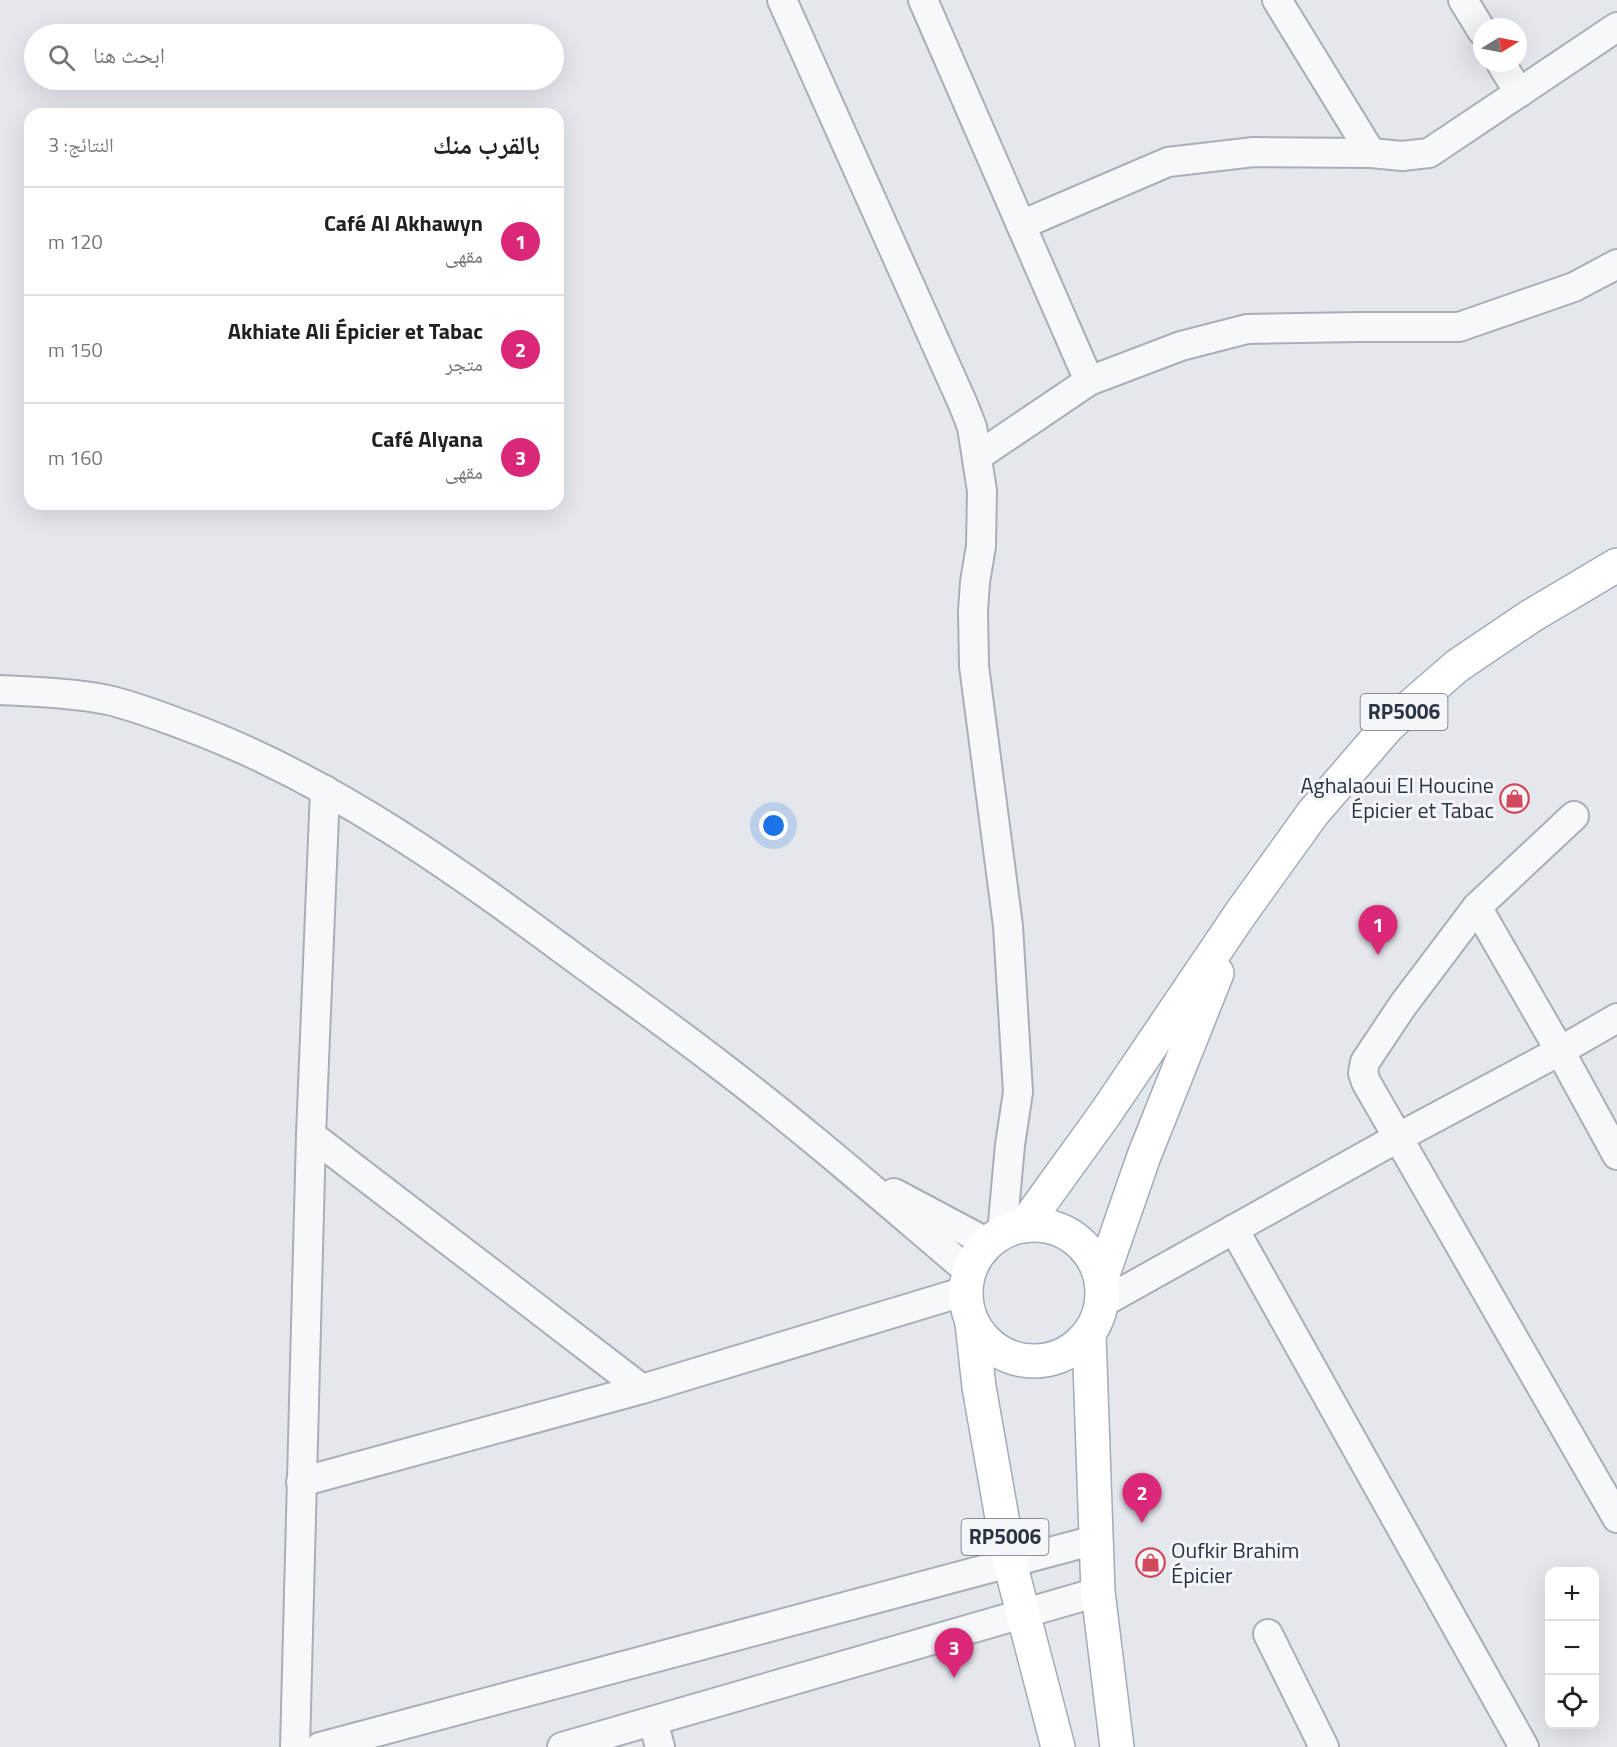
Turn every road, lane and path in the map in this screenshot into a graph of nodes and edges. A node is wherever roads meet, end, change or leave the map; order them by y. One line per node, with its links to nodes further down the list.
1 (782, 0): 13 (street)
2 (923, 0): 10 (street)
3 (1277, 0): 9 (street)
4 (1463, 0): 5 (street)
5 (1474, 18)
6 (1617, 27): 8 (street)
7 (1506, 72): 8 (street)
8 (1519, 93): 9 (street)
9 (1371, 153): 10 (street)
10 (1021, 225): 12 (street)
11 (1617, 264): 12 (street)
12 (1089, 381): 13 (street)
13 (978, 456): 26 (street)
14 (1617, 565): 19 (main road, RP5006)
15 (0, 690): 16 (street)
16 (325, 790): 22 (street); 26 (street)
17 (1574, 816): 18 (street)
18 (1477, 907): 21 (street); 23 (street)
19 (1242, 913): 26 (main road, RP5006); 27 (main road, RP5006)
20 (1617, 1018): 21 (street)
21 (1560, 1051): 23 (street); 24 (street)
22 (311, 1135): 30 (street); 31 (street)
23 (1399, 1137): 25 (street); 32 (street)
24 (1617, 1155)
25 (1234, 1229): 27 (street); 45 (street)
26 (990, 1252): 27 (main road); 28 (main road, RP5006); 30 (street)
27 (1102, 1291): 29 (main road, RP5006)
28 (972, 1323): 29 (main road, RP5006); 34 (main road, RP5006)
29 (1089, 1335): 33 (main road, RP5006)
30 (642, 1389): 31 (street)
31 (301, 1482): 39 (street)
32 (1617, 1518)
33 (1095, 1540): 34 (street); 35 (main road, RP5006)
34 (1010, 1563): 36 (main road, RP5006); 40 (street)
35 (1098, 1592): 36 (street); 43 (main road, RP5006)
36 (1024, 1613): 38 (street); 42 (main road, RP5006)
37 (1268, 1634): 44 (street)
38 (656, 1734): 41 (street)
39 (295, 1747)
40 (320, 1747)
41 (562, 1747)
42 (1058, 1747)
43 (1117, 1747)
44 (1324, 1747)
45 (1524, 1747)

